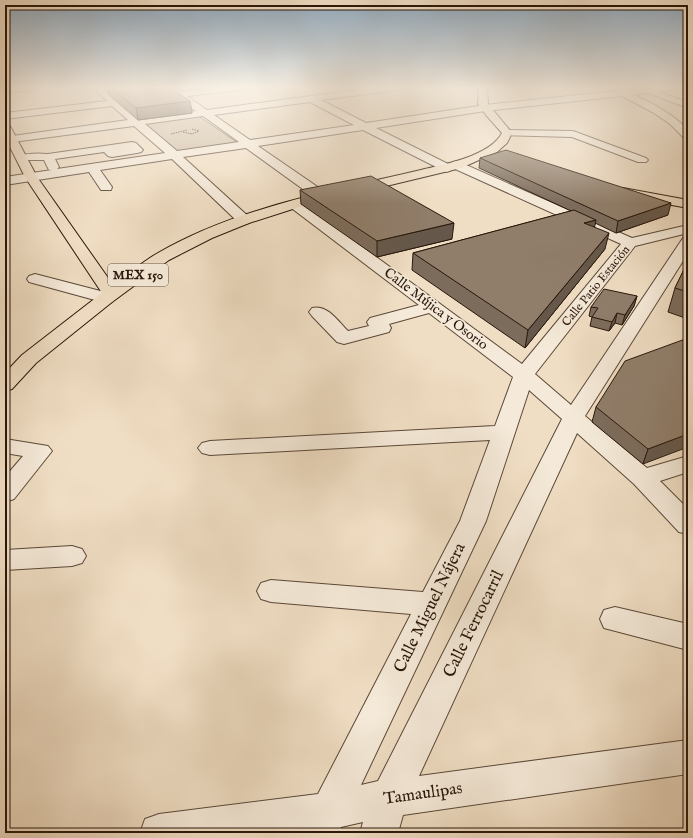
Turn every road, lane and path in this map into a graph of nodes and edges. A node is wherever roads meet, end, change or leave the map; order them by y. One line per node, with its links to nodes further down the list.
1 (5, 126): 12 (main road)
2 (105, 126): 12 (street)
3 (141, 126): 16 (street)
4 (224, 126): 13 (street)
5 (358, 126): 13 (street)
6 (367, 126): 20 (street)
7 (501, 126): 10 (main road)
8 (678, 126): 11 (street)
9 (183, 132): 9 (path)
10 (507, 133): 15 (main road, MEX 150); 19 (street)
11 (688, 136)
12 (9, 139): 18 (main road)
13 (249, 143): 16 (street); 26 (street)
14 (107, 149): 18 (street)
15 (493, 150): 17 (main road); 20 (main road, MEX 150)
16 (174, 154): 21 (street); 29 (street)
17 (508, 154)
18 (22, 158): 22 (main road)
19 (642, 160)
20 (451, 166): 26 (main road, MEX 150); 30 (street)
21 (92, 167): 22 (street); 24 (street)
22 (30, 177): 23 (street); 36 (main road)
23 (5, 181)
24 (106, 187)
25 (611, 188): 28 (main road)
26 (323, 197): 27 (main road, MEX 150)
27 (295, 204): 29 (main road, MEX 150); 37 (street, Calle Mújica y Osorio)
28 (688, 204)
29 (244, 220): 36 (main road, MEX 150)
30 (578, 220): 31 (street); 34 (street)
31 (559, 226)
32 (688, 229): 34 (street, Calle Patio Estación)
33 (688, 241): 41 (street)
34 (630, 243): 39 (street, Calle Patio Estación)
35 (35, 279): 36 (street)
36 (109, 296): 40 (main road, MEX 150)
37 (433, 306): 38 (street); 39 (street, Calle Mújica y Osorio)
38 (318, 312)
39 (524, 375): 41 (street, Calle Mújica y Osorio); 42 (street, Calle Miguel Nájera)
40 (5, 385)
41 (574, 417): 46 (street, Calle Mújica y Osorio); 56 (street, Calle Ferrocarril)
42 (504, 432): 44 (street); 52 (street, Calle Miguel Nájera)
43 (5, 446): 47 (street)
44 (210, 448)
45 (688, 464): 46 (street)
46 (643, 478): 48 (street, Calle Mújica y Osorio)
47 (5, 493)
48 (688, 525)
49 (72, 556): 50 (street)
50 (5, 560)
51 (271, 591): 52 (street)
52 (432, 604): 57 (street, Calle Miguel Nájera)
53 (615, 619): 54 (street)
54 (688, 637)
55 (688, 757): 56 (street, Tamaulipas)
56 (389, 799): 57 (street, Tamaulipas); 59 (street, Calle Ferrocarril)
57 (324, 822): 58 (street, Tamaulipas)
58 (159, 833)
59 (379, 833)

